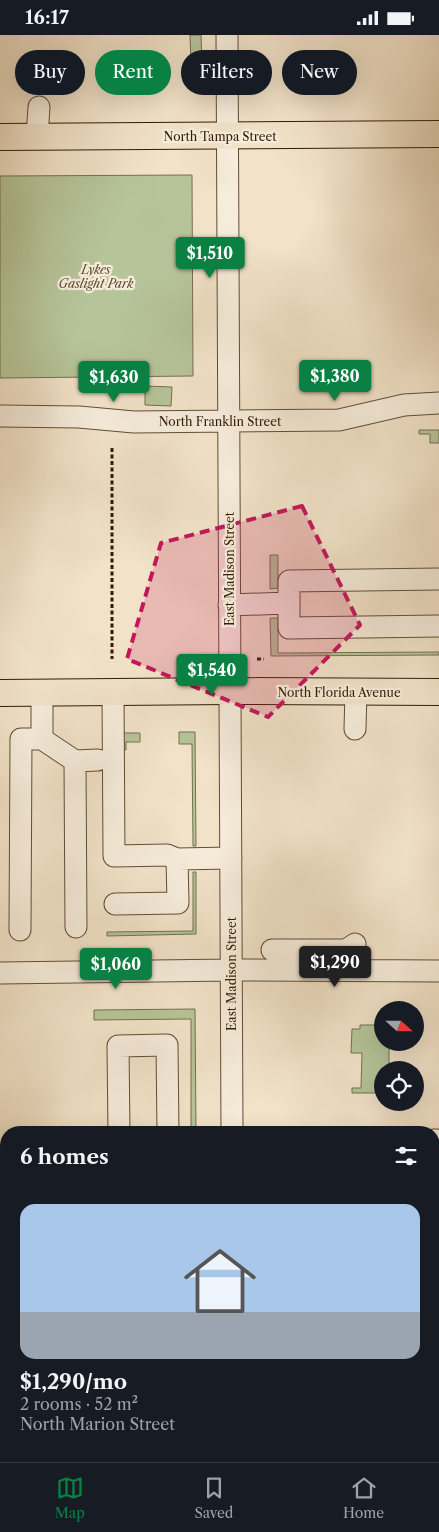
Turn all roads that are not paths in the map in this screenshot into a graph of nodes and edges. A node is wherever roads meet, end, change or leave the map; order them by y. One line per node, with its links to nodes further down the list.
1 (227, 35): 4 (street, East Madison Street)
2 (39, 107): 6 (street)
3 (439, 135): 4 (main road, North Tampa Street)
4 (228, 136): 6 (main road, North Tampa Street); 9 (street, East Madison Street)
5 (0, 137): 6 (main road, North Tampa Street)
6 (38, 137)
7 (439, 403): 9 (street, North Franklin Street)
8 (0, 416): 9 (street, North Franklin Street)
9 (229, 421): 12 (street, East Madison Street)
10 (439, 579): 11 (street)
11 (288, 603): 12 (street); 13 (street)
12 (229, 605): 14 (street, East Madison Street)
13 (439, 626)
14 (230, 691): 15 (main road, North Florida Avenue); 19 (main road, North Florida Avenue); 24 (street, East Madison Street)
15 (356, 692): 16 (main road, North Florida Avenue); 20 (street)
16 (439, 692)
17 (0, 693): 18 (main road, North Florida Avenue)
18 (42, 693): 19 (main road, North Florida Avenue); 21 (street)
19 (113, 693): 25 (street)
20 (355, 729)
21 (42, 739): 23 (street); 28 (street)
22 (98, 760): 23 (street)
23 (75, 761): 27 (street)
24 (230, 858): 25 (street); 31 (street, East Madison Street)
25 (177, 859): 26 (street)
26 (115, 904)
27 (76, 927)
28 (20, 930)
29 (355, 944): 30 (street)
30 (272, 950)
31 (231, 970): 32 (street); 33 (street); 36 (street, East Madison Street)
32 (439, 971)
33 (0, 973)
34 (119, 1126): 35 (street)
35 (168, 1126)
36 (232, 1126)

